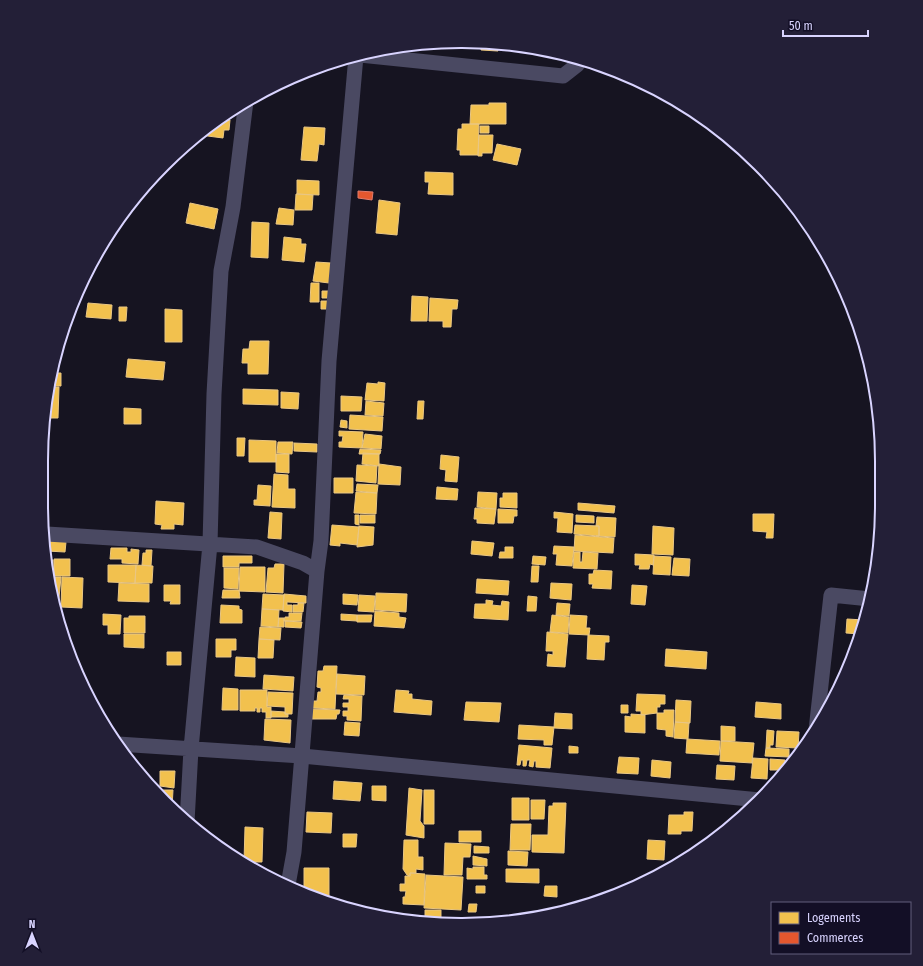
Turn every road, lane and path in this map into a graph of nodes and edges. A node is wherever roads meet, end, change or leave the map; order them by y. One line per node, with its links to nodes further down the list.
1 (375, 57): 3 (street)
2 (355, 62): 7 (street)
3 (577, 65)
4 (245, 110): 6 (street)
5 (49, 534): 6 (street)
6 (210, 544): 7 (street); 11 (street)
7 (317, 571): 12 (street)
8 (864, 598): 9 (street)
9 (818, 714)
10 (125, 744): 11 (street)
11 (191, 749): 12 (street); 14 (street)
12 (302, 756): 13 (street); 15 (street)
13 (752, 799)
14 (187, 814)
15 (289, 880)

